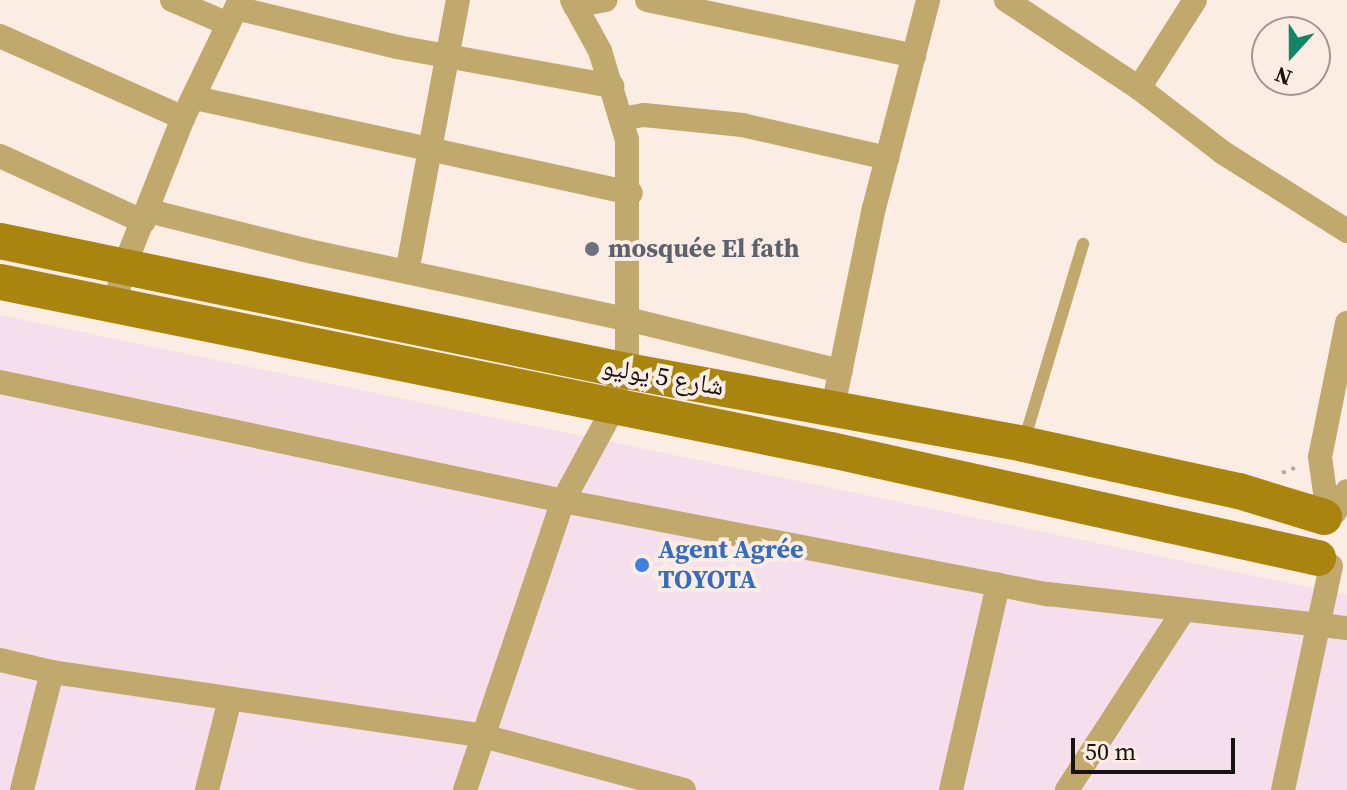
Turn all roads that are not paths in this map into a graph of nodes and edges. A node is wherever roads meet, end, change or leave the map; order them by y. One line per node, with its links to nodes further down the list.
1 (172, 0): 9 (street)
2 (458, 0): 11 (street)
3 (605, 0): 8 (street)
4 (647, 0): 12 (street)
5 (928, 0): 12 (street)
6 (1006, 0): 14 (street)
7 (1195, 0): 14 (street)
8 (574, 3): 13 (street)
9 (235, 11): 11 (street); 15 (street)
10 (0, 36): 15 (street)
11 (449, 56): 13 (street); 17 (street)
12 (914, 56): 19 (street)
13 (612, 86): 16 (street)
14 (1139, 88): 22 (street)
15 (189, 108): 17 (street); 21 (street)
16 (621, 119): 19 (street); 20 (street)
17 (428, 149): 20 (street); 26 (street)
18 (0, 156): 21 (street)
19 (887, 158): 32 (street)
20 (631, 193): 29 (street)
21 (147, 216): 25 (street); 26 (street)
22 (1347, 231)
23 (0, 241): 25 (main road, شارع 5 يوليو)
24 (1083, 244): 36 (lane)
25 (124, 267): 28 (street); 31 (main road, شارع 5 يوليو)
26 (407, 272): 29 (street)
27 (0, 282): 28 (main road, شارع 5 يوليو)
28 (115, 305): 34 (main road, شارع 5 يوليو)
29 (627, 319): 31 (street); 32 (street)
30 (1347, 323): 38 (street)
31 (623, 370): 34 (street); 35 (main road, شارع 5 يوليو)
32 (841, 371): 35 (street)
33 (0, 382): 37 (street)
34 (614, 407): 37 (street); 39 (main road, شارع 5 يوليو)
35 (833, 407): 36 (main road, شارع 5 يوليو)
36 (1023, 444): 38 (main road, شارع 5 يوليو)
37 (563, 501): 40 (street); 47 (street)
38 (1336, 510): 39 (main road)
39 (1332, 563): 42 (street)
40 (998, 584): 41 (street); 52 (street)
41 (1182, 613): 42 (street); 53 (street)
42 (1316, 622): 43 (street); 54 (street)
43 (1347, 628)
44 (0, 660): 45 (street)
45 (52, 672): 46 (street); 48 (street)
46 (230, 699): 47 (street); 49 (street)
47 (483, 736): 50 (street); 51 (street)
48 (22, 790)
49 (207, 790)
50 (465, 790)
51 (684, 790)
52 (951, 790)
53 (1067, 790)
54 (1283, 790)

